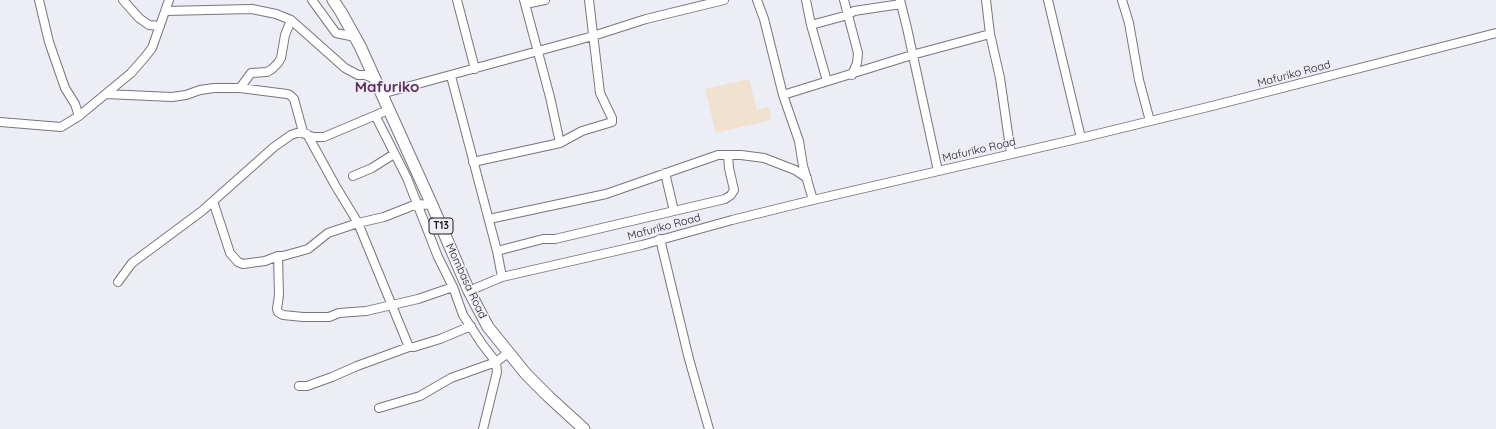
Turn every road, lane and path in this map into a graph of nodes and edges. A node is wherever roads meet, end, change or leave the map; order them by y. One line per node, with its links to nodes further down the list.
1 (39, 0): 39 (street)
2 (123, 0): 22 (street)
3 (169, 0): 18 (street)
4 (312, 0): 26 (street)
5 (333, 0): 26 (highway, Mombasa Road / T13)
6 (457, 0): 29 (street)
7 (545, 0): 16 (street)
8 (589, 0): 25 (street)
9 (724, 0): 25 (street)
10 (757, 0): 37 (street)
11 (806, 0): 21 (street)
12 (844, 0): 19 (street)
13 (986, 0): 23 (street)
14 (1048, 0): 44 (street)
15 (1122, 0): 41 (street)
16 (525, 2): 27 (street)
17 (900, 2): 19 (street); 28 (street)
18 (165, 11): 20 (street); 22 (street)
19 (848, 15): 21 (street); 30 (street)
20 (291, 20): 32 (street); 34 (street)
21 (811, 25): 33 (street)
22 (160, 26): 35 (street)
23 (990, 34): 28 (street); 47 (street)
24 (1496, 34): 41 (street, Mafuriko Road)
25 (593, 36): 27 (street); 45 (street)
26 (355, 37): 32 (highway, Mombasa Road / T13)
27 (537, 51): 29 (street); 45 (street)
28 (912, 55): 30 (street); 50 (street)
29 (476, 69): 31 (street)
30 (852, 74): 33 (street)
31 (451, 76): 36 (street); 49 (street)
32 (375, 79): 36 (highway, Mombasa Road / T13)
33 (827, 81): 37 (street)
34 (240, 88): 35 (street); 43 (street)
35 (106, 94): 39 (street)
36 (381, 94): 38 (highway, Mombasa Road / T13)
37 (783, 95): 53 (street)
38 (388, 110): 40 (street); 57 (highway, Mombasa Road / T13)
39 (79, 116): 42 (street)
40 (376, 116): 43 (street); 46 (street)
41 (1150, 121): 44 (street, Mafuriko Road)
42 (0, 122)
43 (305, 133): 55 (street); 60 (street)
44 (1081, 138): 47 (street, Mafuriko Road)
45 (560, 143): 49 (street)
46 (394, 154): 52 (street); 56 (street)
47 (1011, 154): 50 (street, Mafuriko Road)
48 (728, 155): 51 (street); 53 (street); 58 (street)
49 (473, 162): 59 (street)
50 (938, 171): 54 (street, Mafuriko Road)
51 (665, 173): 58 (street); 59 (street)
52 (353, 176)
53 (807, 178): 54 (street)
54 (812, 200): 61 (street, Mafuriko Road)
55 (213, 201): 63 (street); 65 (street)
56 (417, 204): 57 (street); 60 (street); 66 (street)
57 (432, 205): 67 (highway, Mombasa Road / T13)
58 (674, 211): 62 (street)
59 (489, 218): 62 (street)
60 (358, 223): 63 (street); 68 (street)
61 (660, 239): 64 (street, Mafuriko Road); 77 (street)
62 (497, 251): 64 (street)
63 (278, 256): 68 (street)
64 (502, 277): 67 (street, Mafuriko Road)
65 (118, 282)
66 (453, 287): 68 (street); 69 (street)
67 (469, 291): 71 (highway, Mombasa Road / T13)
68 (392, 306): 70 (street)
69 (471, 326): 70 (street); 72 (street)
70 (409, 347): 73 (street)
71 (508, 353): 72 (street); 76 (highway, Mombasa Road / T13)
72 (496, 362): 74 (street); 75 (street)
73 (299, 386)
74 (379, 408)
75 (483, 429)
76 (584, 429)
77 (709, 429)

